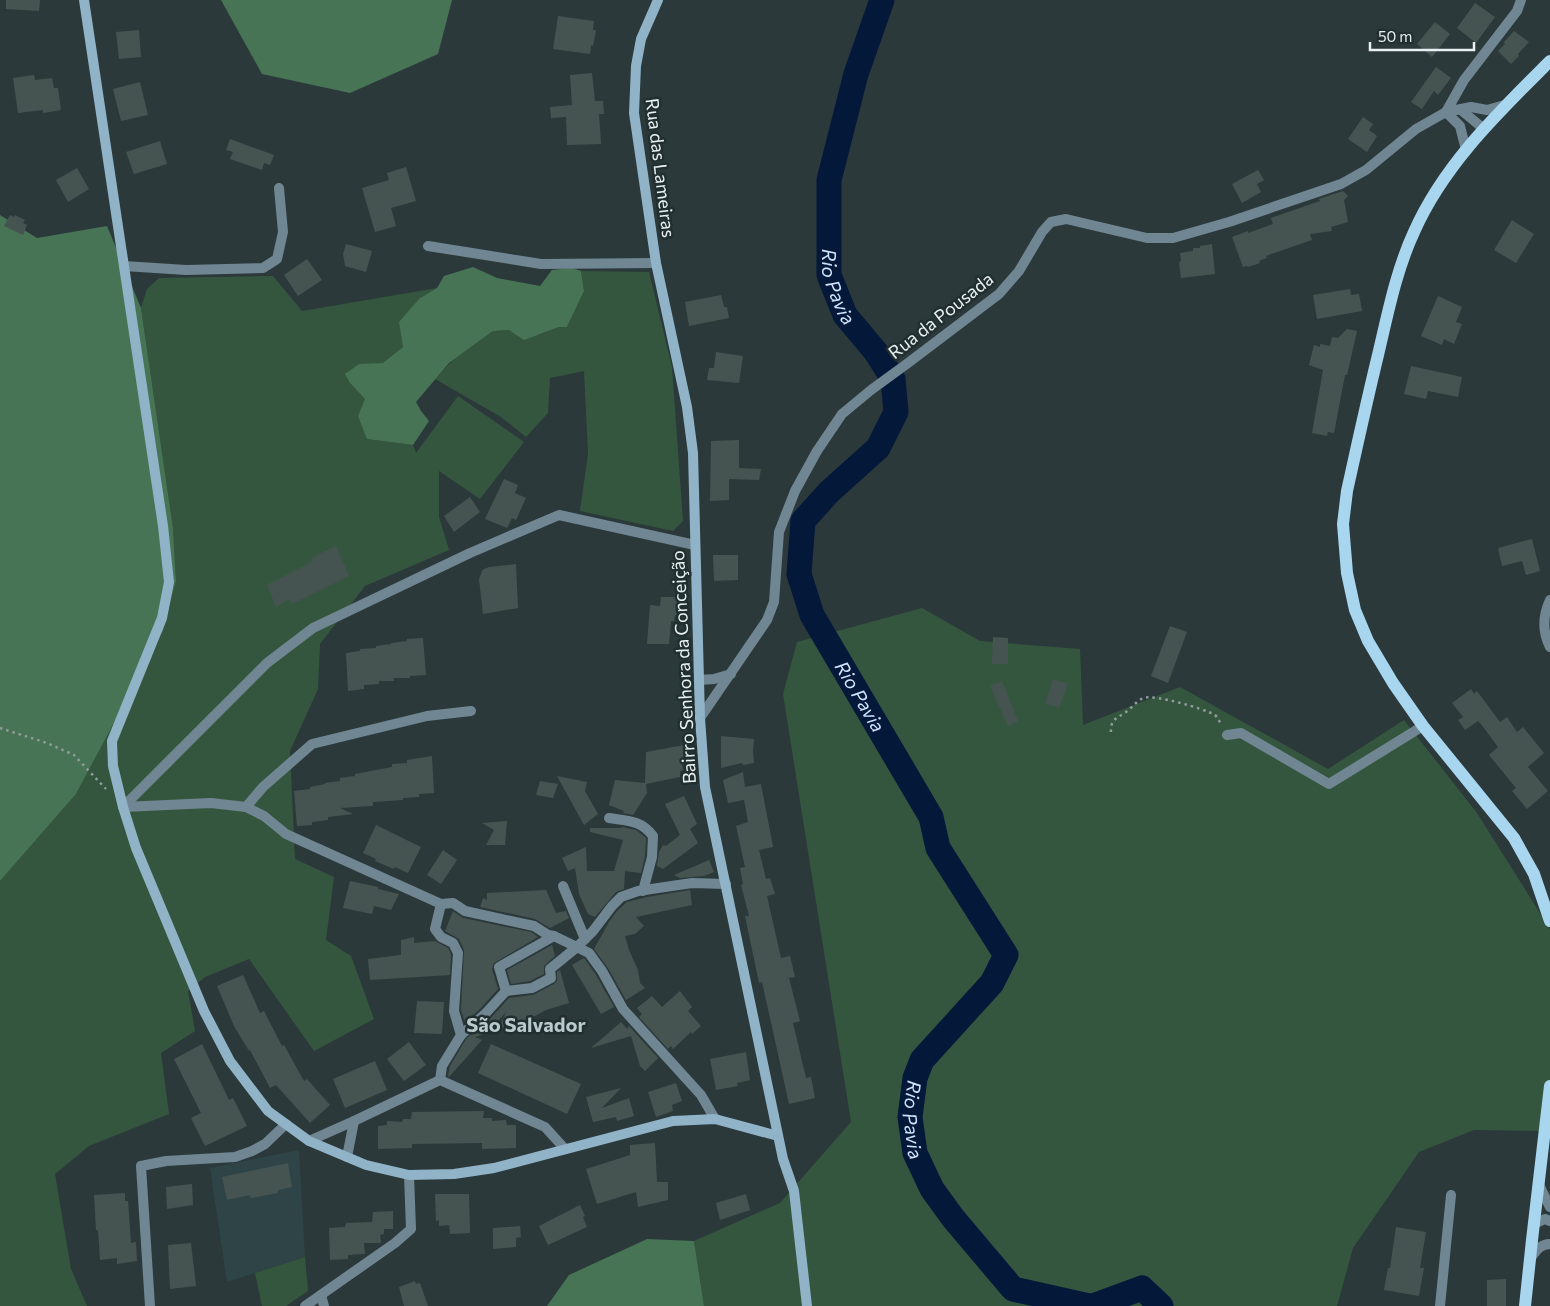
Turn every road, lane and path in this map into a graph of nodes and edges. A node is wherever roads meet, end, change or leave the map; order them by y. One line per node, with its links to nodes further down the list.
1 (84, 0): 13 (street)
2 (658, 0): 12 (street, Rua das Lameiras)
3 (1521, 0): 7 (street)
4 (1550, 61): 5 (main road)
5 (1508, 104): 6 (street); 8 (main road)
6 (1461, 110): 7 (street); 8 (street)
7 (1446, 112): 9 (street); 18 (street, Rua da Pousada)
8 (1484, 129): 9 (main road)
9 (1466, 150): 22 (main road)
10 (279, 188): 13 (street)
11 (428, 246): 12 (street)
12 (656, 263): 14 (street, Rua das Lameiras)
13 (124, 266): 26 (street)
14 (673, 342): 15 (street, Bairro Senhora da Conceição)
15 (695, 546): 19 (street, Bairro Senhora da Conceição); 26 (street)
16 (1550, 600): 17 (street)
17 (1550, 647)
18 (731, 674): 19 (street); 21 (street, Rua da Pousada)
19 (699, 680): 21 (street, Bairro Senhora da Conceição)
20 (471, 711): 27 (street)
21 (700, 718): 29 (street, Bairro Senhora da Conceição)
22 (1422, 726): 25 (street); 33 (main road)
23 (0, 728): 26 (path)
24 (1111, 732): 25 (path)
25 (1227, 735)
26 (123, 807): 27 (street); 43 (street)
27 (246, 807): 32 (street)
28 (610, 818): 31 (street)
29 (726, 884): 31 (street); 44 (street, Bairro Senhora da Conceição)
30 (563, 886): 35 (street)
31 (643, 890): 35 (street)
32 (441, 904): 34 (street); 38 (street)
33 (1550, 921)
34 (554, 936): 36 (street); 37 (street)
35 (585, 939): 36 (street)
36 (577, 947): 37 (street); 41 (street)
37 (506, 991): 38 (street)
38 (461, 1035): 39 (street)
39 (440, 1080): 42 (street); 46 (street)
40 (1550, 1086): 49 (main road)
41 (715, 1119): 44 (street); 46 (street)
42 (354, 1121): 45 (street); 47 (street)
43 (286, 1124): 45 (street); 57 (street)
44 (778, 1136): 60 (street, Bairro Senhora da Conceição)
45 (308, 1141): 47 (street)
46 (565, 1149): 48 (street)
47 (347, 1157): 48 (street)
48 (409, 1175): 56 (street)
49 (1538, 1183): 51 (street); 53 (main road)
50 (1451, 1195): 61 (street)
51 (1550, 1206)
52 (1550, 1220): 53 (street)
53 (1534, 1224): 55 (main road)
54 (1550, 1244): 55 (street)
55 (1530, 1260): 62 (main road)
56 (321, 1295): 58 (street); 59 (street)
57 (150, 1306)
58 (305, 1306)
59 (324, 1306)
60 (807, 1306)
61 (1440, 1306)
62 (1525, 1306)

